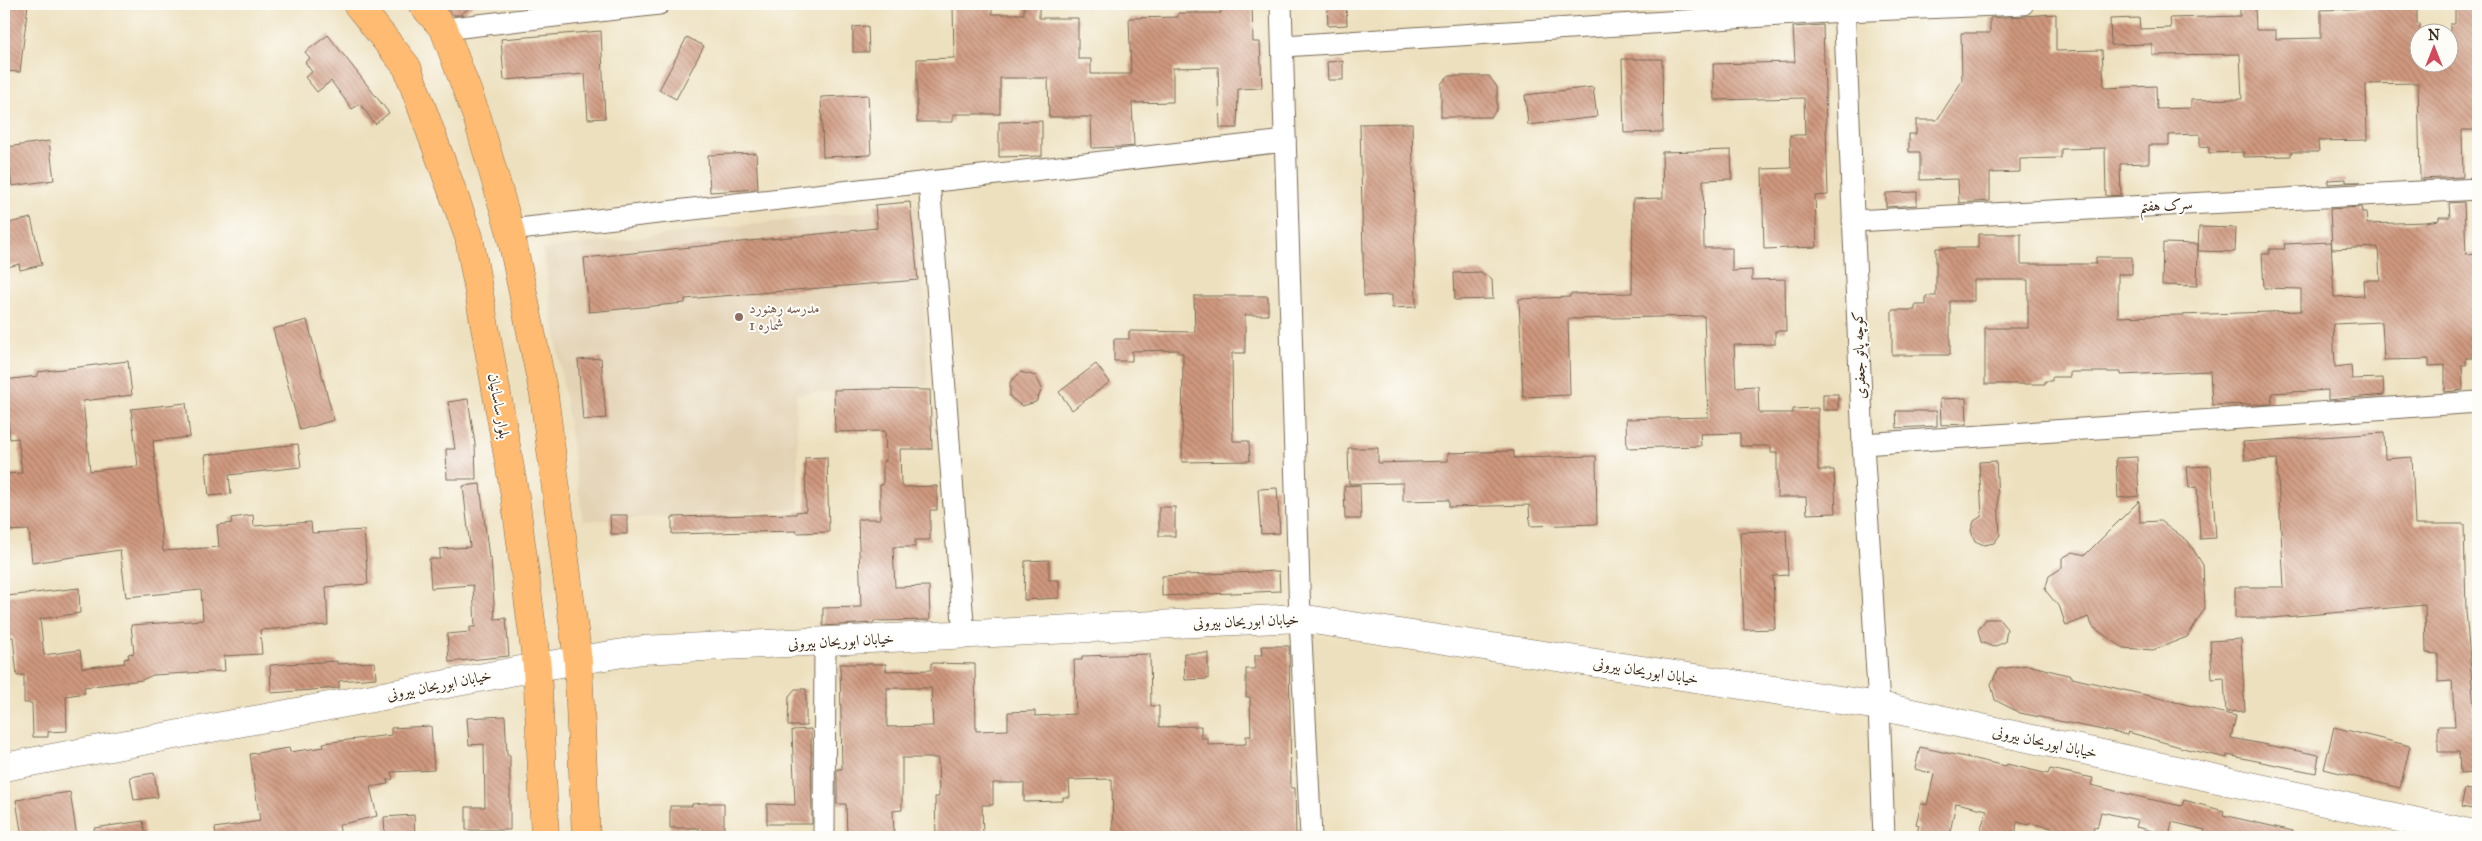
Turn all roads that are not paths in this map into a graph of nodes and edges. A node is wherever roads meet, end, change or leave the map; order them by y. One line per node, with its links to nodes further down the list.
1 (356, 4): 20 (highway, بلوار ساسانیان)
2 (422, 4): 7 (highway)
3 (659, 4): 7 (street)
4 (1282, 4): 8 (street)
5 (2023, 4): 6 (street)
6 (1844, 7): 8 (street); 12 (street, کوچه پاتو جعفری)
7 (444, 30): 13 (highway)
8 (1283, 46): 9 (street)
9 (1285, 141): 10 (street); 16 (street)
10 (929, 182): 13 (street); 17 (street)
11 (2478, 190): 12 (street, سرک هفتم)
12 (1853, 221): 15 (street, کوچه پاتو جعفری)
13 (510, 230): 19 (highway)
14 (2478, 402): 15 (street)
15 (1863, 444): 21 (street, کوچه پاتو جعفری)
16 (1300, 618): 17 (street, خیابان ابوریحان بیرونی); 21 (street, خیابان ابوریحان بیرونی); 27 (street)
17 (964, 635): 18 (street, خیابان ابوریحان بیرونی)
18 (825, 642): 19 (street, خیابان ابوریحان بیرونی); 26 (street)
19 (578, 660): 20 (street, خیابان ابوریحان بیرونی); 25 (highway)
20 (537, 667): 22 (street, خیابان ابوریحان بیرونی); 24 (highway, بلوار ساسانیان)
21 (1879, 706): 23 (street, خیابان ابوریحان بیرونی); 28 (street, کوچه پاتو جعفری)
22 (4, 767)
23 (2478, 835)
24 (545, 837)
25 (586, 837)
26 (824, 837)
27 (1311, 837)
28 (1884, 837)

